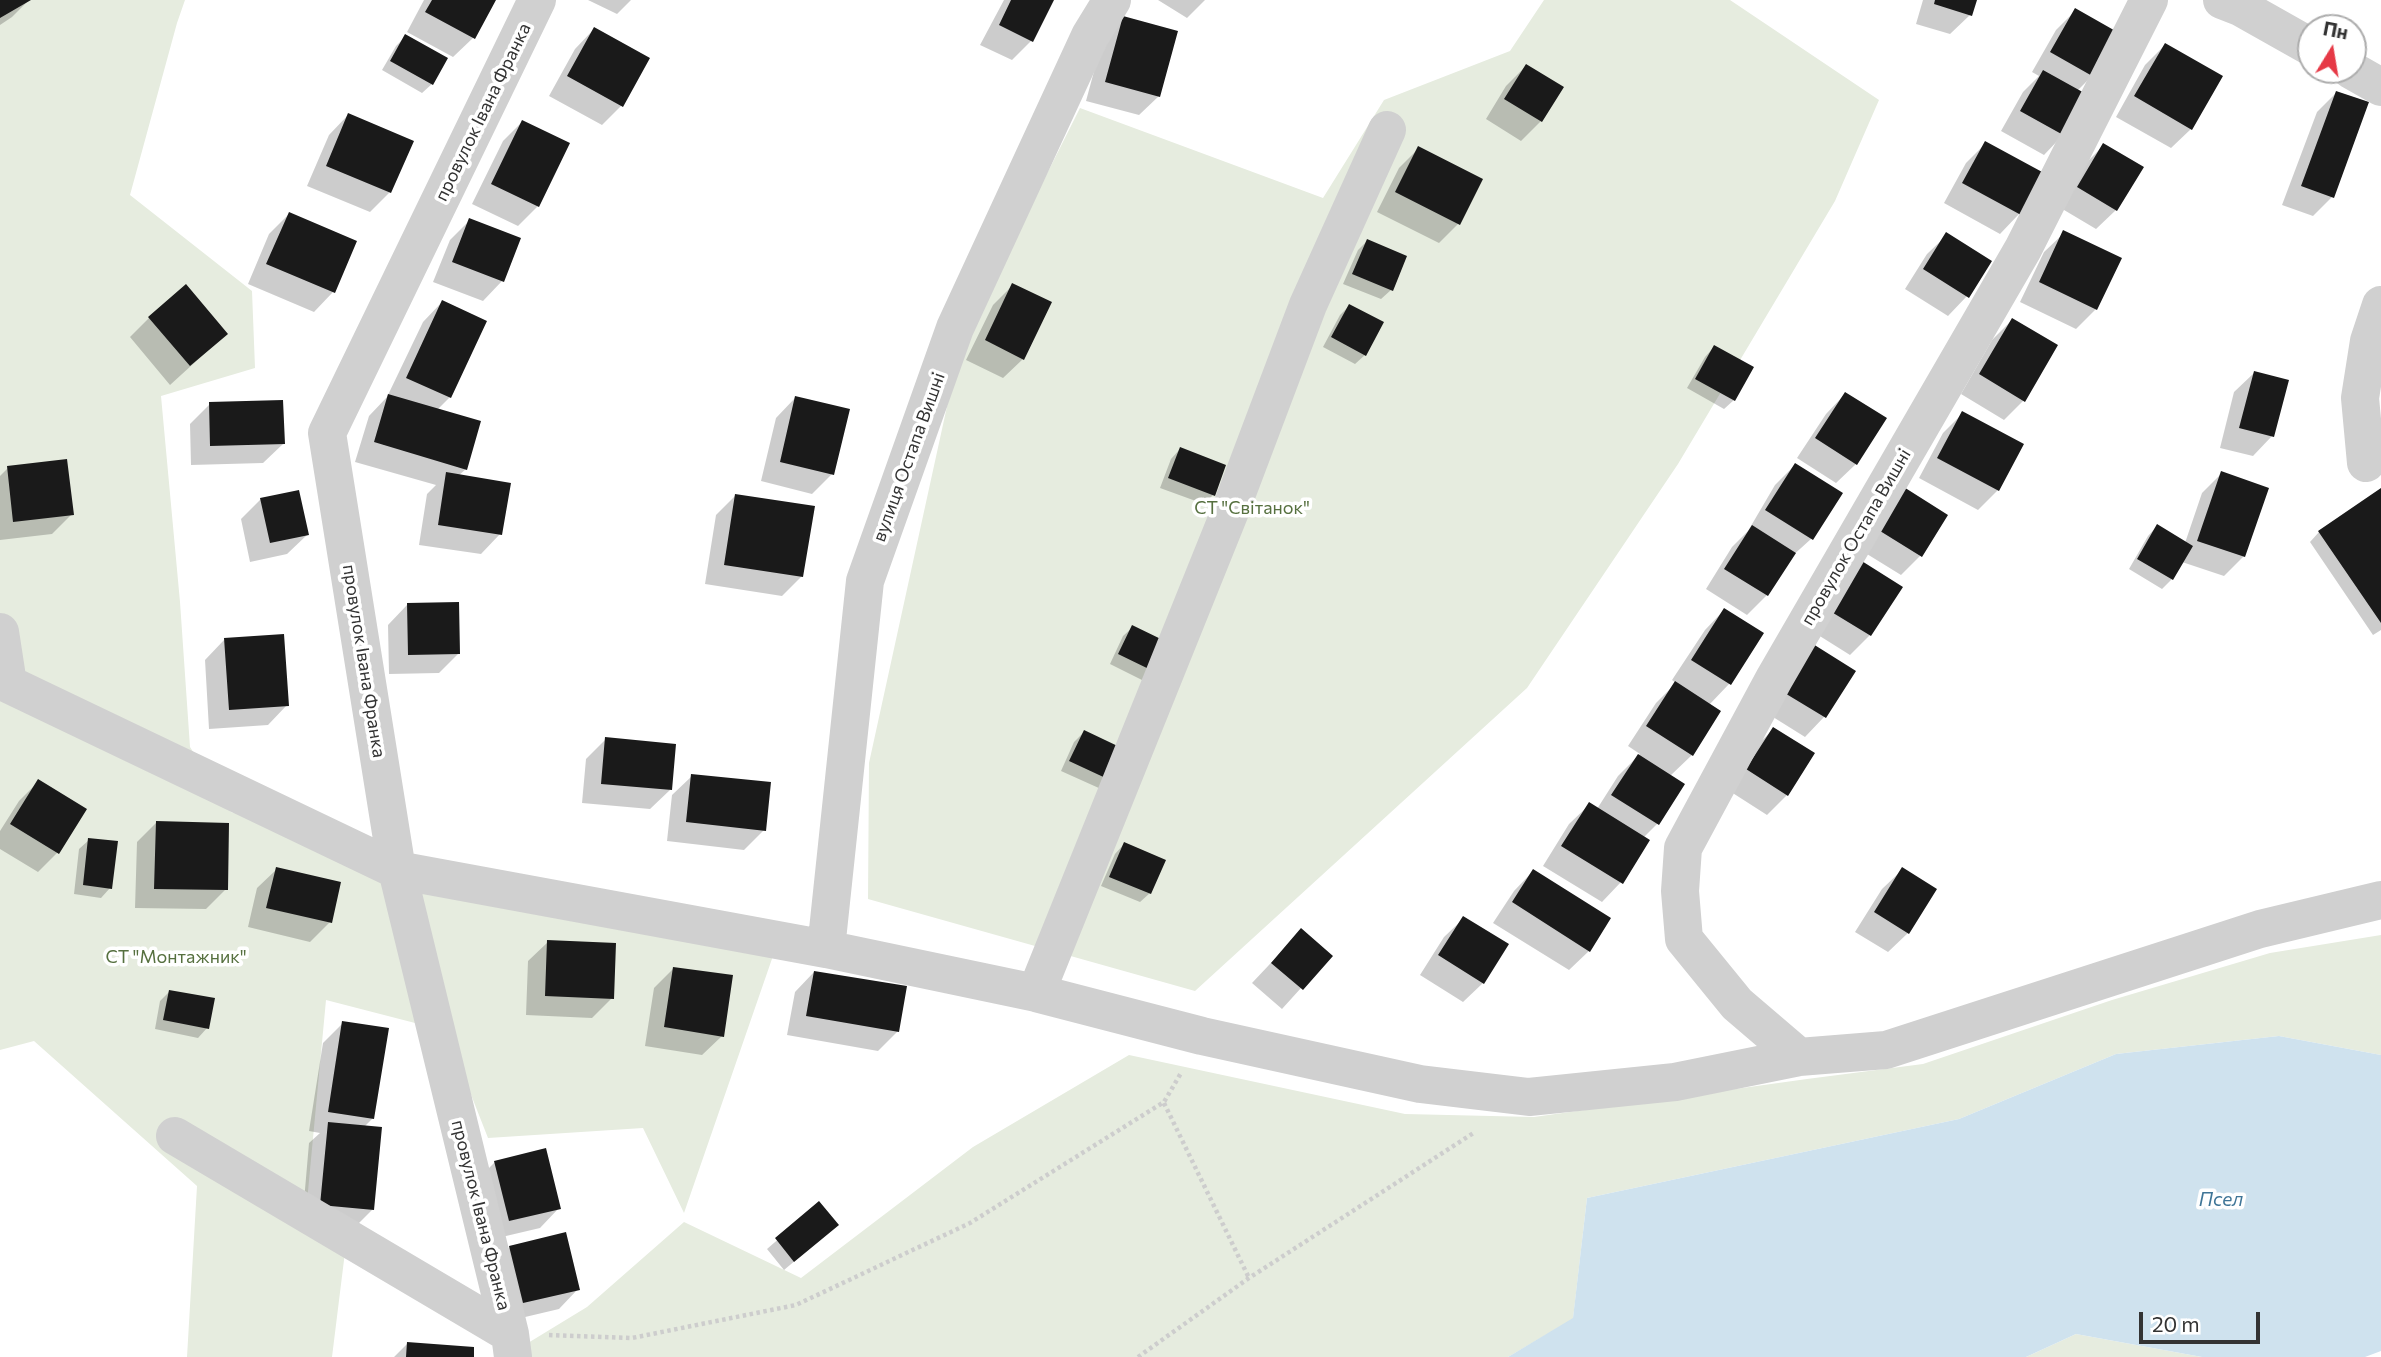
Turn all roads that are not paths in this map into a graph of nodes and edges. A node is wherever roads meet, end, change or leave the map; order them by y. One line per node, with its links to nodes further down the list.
1 (537, 0): 10 (street, провулок Івана Франка)
2 (1112, 0): 12 (street, вулиця Остапа Вишні)
3 (2149, 0): 14 (street, провулок Остапа Вишні)
4 (2222, 0): 5 (street)
5 (2297, 39)
6 (1387, 130): 13 (street)
7 (2381, 306): 8 (street)
8 (2366, 463)
9 (0, 632): 10 (street)
10 (397, 870): 12 (street); 16 (street, провулок Івана Франка)
11 (2381, 900): 14 (street)
12 (826, 949): 13 (street)
13 (1035, 993): 14 (street)
14 (1799, 1057)
15 (175, 1136): 16 (street)
16 (512, 1345)

